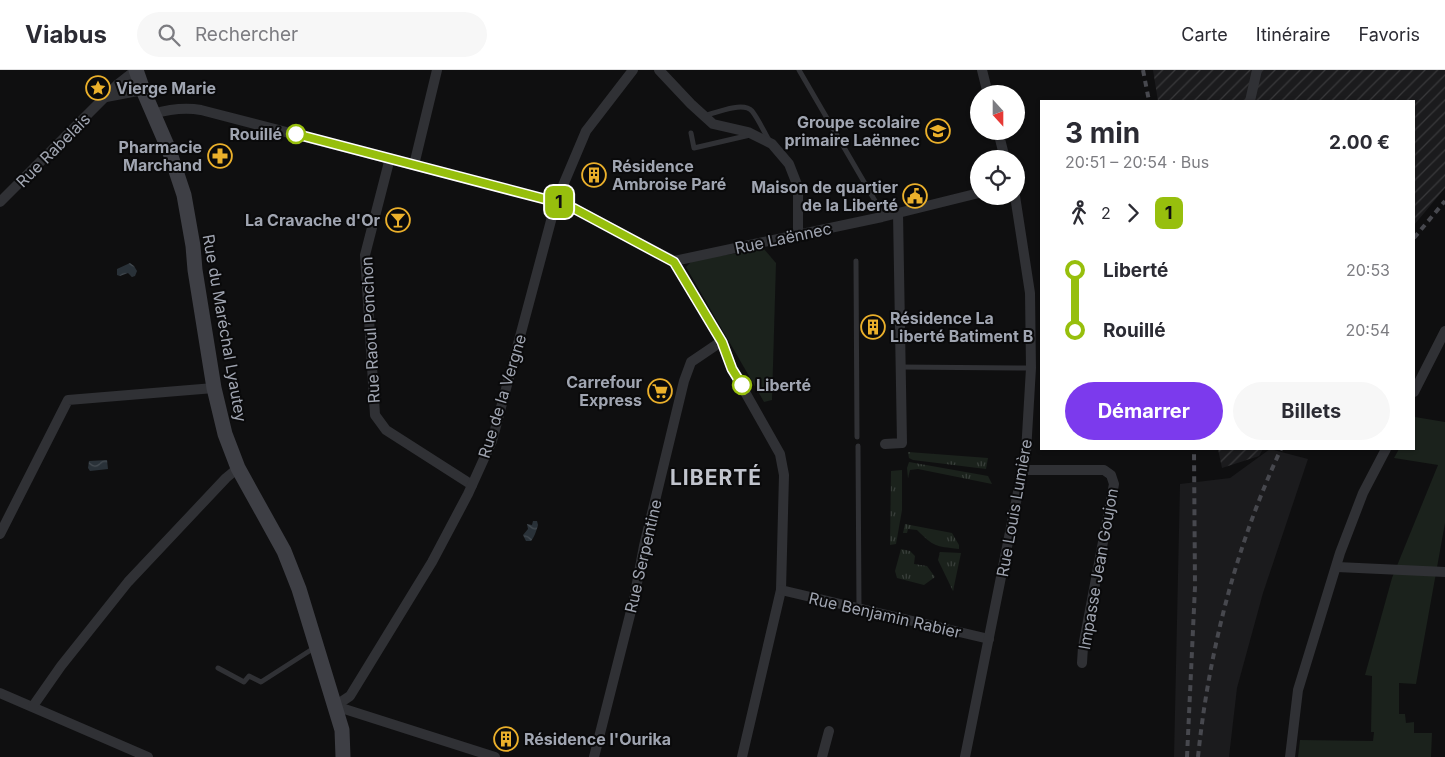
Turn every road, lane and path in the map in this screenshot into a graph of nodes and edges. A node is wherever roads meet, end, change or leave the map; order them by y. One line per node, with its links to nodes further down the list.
1 (136, 70): 9 (main road, Rue du Maréchal Lyautey); 10 (street, Rue Rabelais)
2 (437, 70): 18 (street)
3 (633, 70): 21 (street, Rue de la Vergne)
4 (659, 70): 13 (street)
5 (799, 70): 24 (lane)
6 (982, 70): 8 (street)
7 (1257, 70): 11 (street)
8 (986, 85)
9 (143, 90): 10 (street); 12 (main road, Rue du Maréchal Lyautey)
10 (106, 97): 20 (street, Rue Rabelais)
11 (1250, 100)
12 (153, 114): 17 (street); 32 (main road, Rue du Maréchal Lyautey)
13 (704, 116): 15 (street); 16 (lane)
14 (690, 133): 15 (lane)
15 (753, 135): 16 (street)
16 (772, 144): 25 (street)
17 (390, 158): 18 (street); 40 (street, Rue Raoul Ponchon)
18 (414, 165): 21 (street)
19 (970, 195): 23 (street, Rue Laënnec)
20 (0, 202)
21 (556, 202): 27 (street); 40 (street, Rue de la Vergne)
22 (1016, 205): 31 (street, Rue Louis Lumière)
23 (898, 213): 24 (street, Rue Laënnec); 30 (street)
24 (882, 217): 25 (street, Rue Laënnec)
25 (798, 235): 27 (street, Rue Laënnec)
26 (856, 261): 34 (lane)
27 (674, 262): 29 (street)
28 (1445, 331): 33 (street)
29 (722, 342): 44 (street); 57 (street, Rue Serpentine)
30 (900, 367): 31 (lane); 35 (street)
31 (1031, 368): 39 (street, Rue Louis Lumière)
32 (214, 388): 38 (main road, Rue du Maréchal Lyautey); 41 (street)
33 (1415, 390)
34 (858, 437)
35 (885, 444)
36 (858, 446): 45 (lane)
37 (1385, 450): 42 (street)
38 (238, 468): 47 (main road, Rue du Maréchal Lyautey); 51 (street)
39 (1023, 470): 46 (street, Rue Louis Lumière); 48 (street, Impasse Jean Goujon)
40 (472, 485): 52 (street, Rue de la Vergne)
41 (0, 534)
42 (1337, 567): 43 (street); 61 (street)
43 (1445, 572)
44 (781, 590): 45 (street, Rue Benjamin Rabier); 58 (street)
45 (859, 608): 46 (street, Rue Benjamin Rabier)
46 (989, 640): 60 (street, Rue Louis Lumière)
47 (316, 646): 49 (lane); 52 (main road, Rue du Maréchal Lyautey)
48 (1082, 662)
49 (218, 668)
50 (0, 693): 51 (street)
51 (33, 706): 54 (street)
52 (335, 706): 55 (main road, Rue du Maréchal Lyautey); 56 (street)
53 (828, 731): 59 (street)
54 (148, 757)
55 (343, 757)
56 (495, 757)
57 (594, 757)
58 (742, 757)
59 (822, 757)
60 (965, 757)
61 (1290, 757)

